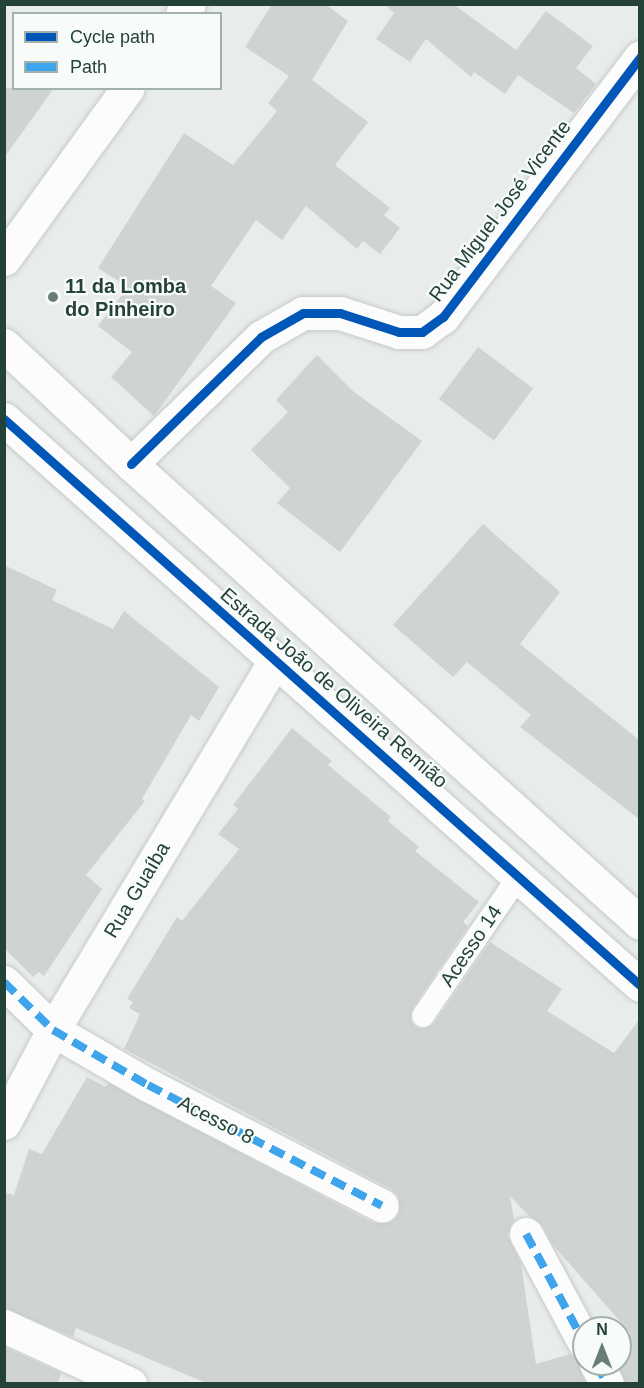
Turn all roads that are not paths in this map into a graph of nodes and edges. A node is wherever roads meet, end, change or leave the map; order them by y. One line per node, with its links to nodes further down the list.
1 (639, 57): 6 (street, Rua Miguel José Vicente)
2 (127, 90): 3 (street)
3 (4, 259)
4 (4, 345): 6 (street, Estrada João de Oliveira Remião)
5 (4, 419): 7 (street, Estrada João de Oliveira Remião)
6 (131, 464): 9 (street, Estrada João de Oliveira Remião)
7 (275, 660): 8 (street, Estrada João de Oliveira Remião); 13 (street, Rua Guaíba)
8 (519, 876): 11 (street, Estrada João de Oliveira Remião); 12 (lane, Acesso 14)
9 (639, 922)
10 (4, 982): 13 (street, Acesso 8)
11 (639, 985)
12 (423, 1016)
13 (53, 1030): 14 (street, Rua Guaíba); 15 (street, Acesso 8)
14 (4, 1123)
15 (382, 1206)
16 (526, 1234): 17 (street)
17 (572, 1320)
18 (4, 1326): 19 (street)
19 (130, 1383)

